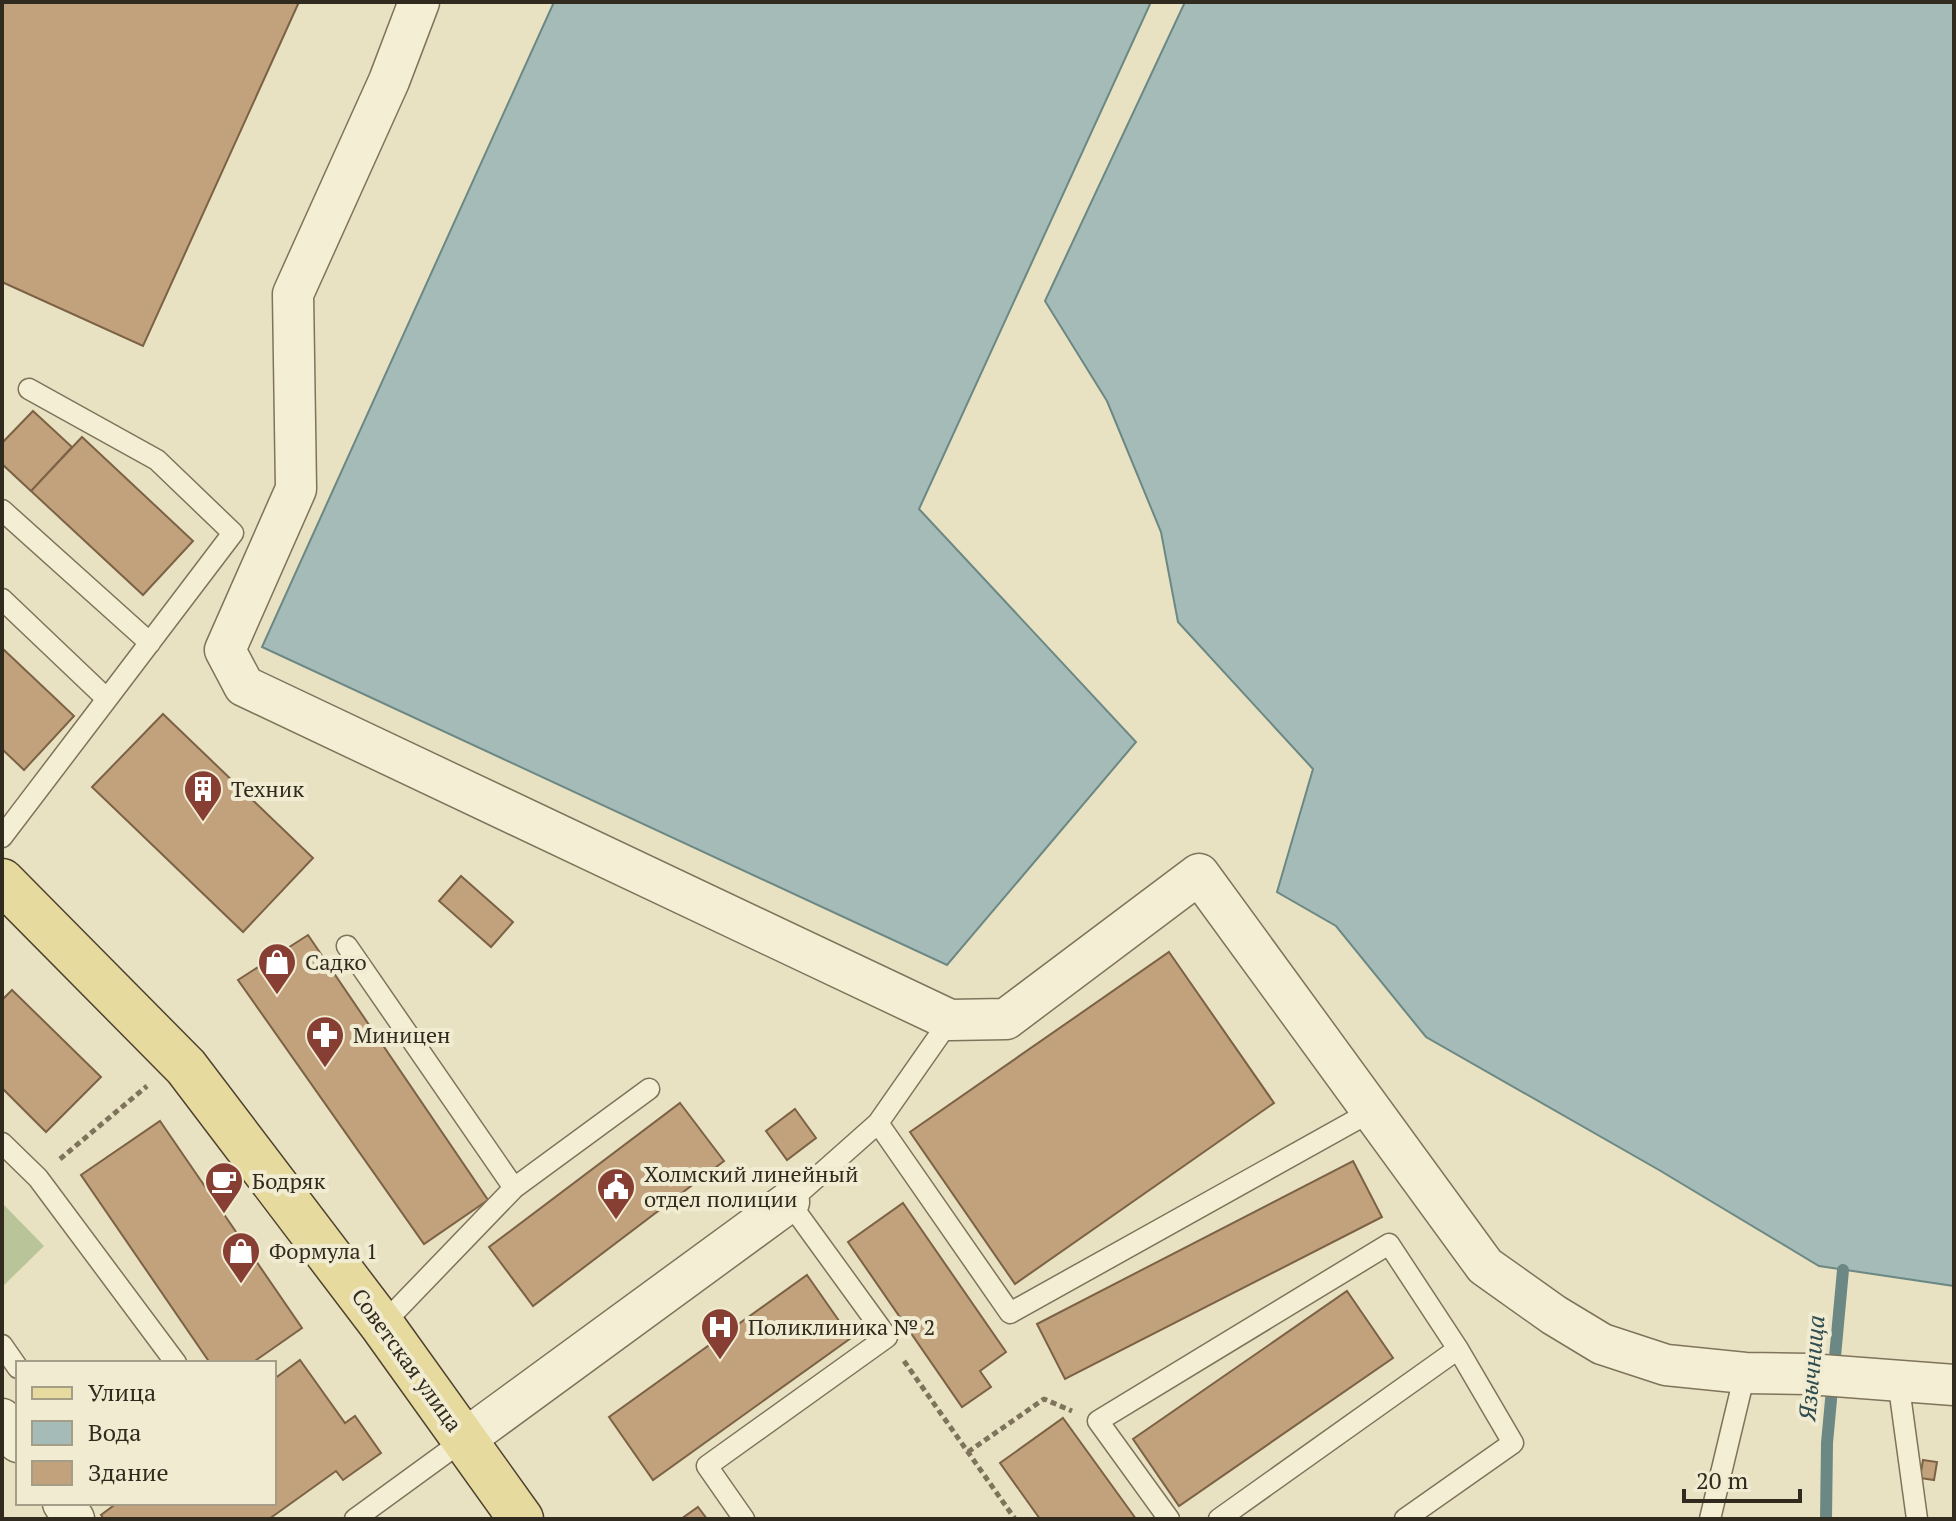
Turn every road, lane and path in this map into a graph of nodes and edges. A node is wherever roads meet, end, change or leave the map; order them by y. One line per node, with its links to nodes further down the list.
1 (419, 2): 10 (street)
2 (29, 389): 5 (lane)
3 (2, 510): 5 (lane)
4 (2, 599): 6 (lane)
5 (150, 643): 6 (lane)
6 (107, 699): 7 (lane)
7 (2, 837)
8 (2, 881): 19 (main road, Советская улица)
9 (347, 946): 17 (lane)
10 (950, 1020): 13 (street); 14 (lane)
11 (154, 1080): 16 (path)
12 (649, 1089): 17 (lane)
13 (1372, 1111): 14 (lane); 25 (street)
14 (878, 1123): 18 (lane)
15 (2, 1143): 16 (lane)
16 (38, 1178): 23 (lane)
17 (514, 1188): 19 (lane)
18 (789, 1202): 20 (lane); 31 (street)
19 (382, 1325): 31 (main road, Советская улица)
20 (887, 1337): 32 (path); 35 (lane)
21 (2, 1345): 24 (lane)
22 (1458, 1349): 29 (lane); 38 (lane); 39 (lane)
23 (175, 1361)
24 (16, 1365)
25 (1745, 1373): 26 (street); 40 (lane)
26 (1898, 1380): 27 (street); 41 (lane)
27 (1954, 1385)
28 (2, 1419): 30 (street)
29 (1098, 1421): 32 (path); 37 (lane)
30 (16, 1439)
31 (465, 1439): 33 (lane); 34 (main road, Советская улица)
32 (968, 1452): 36 (path)
33 (355, 1519)
34 (521, 1519)
35 (744, 1519)
36 (1015, 1519)
37 (1169, 1519)
38 (1219, 1519)
39 (1405, 1519)
40 (1710, 1519)
41 (1917, 1519)

